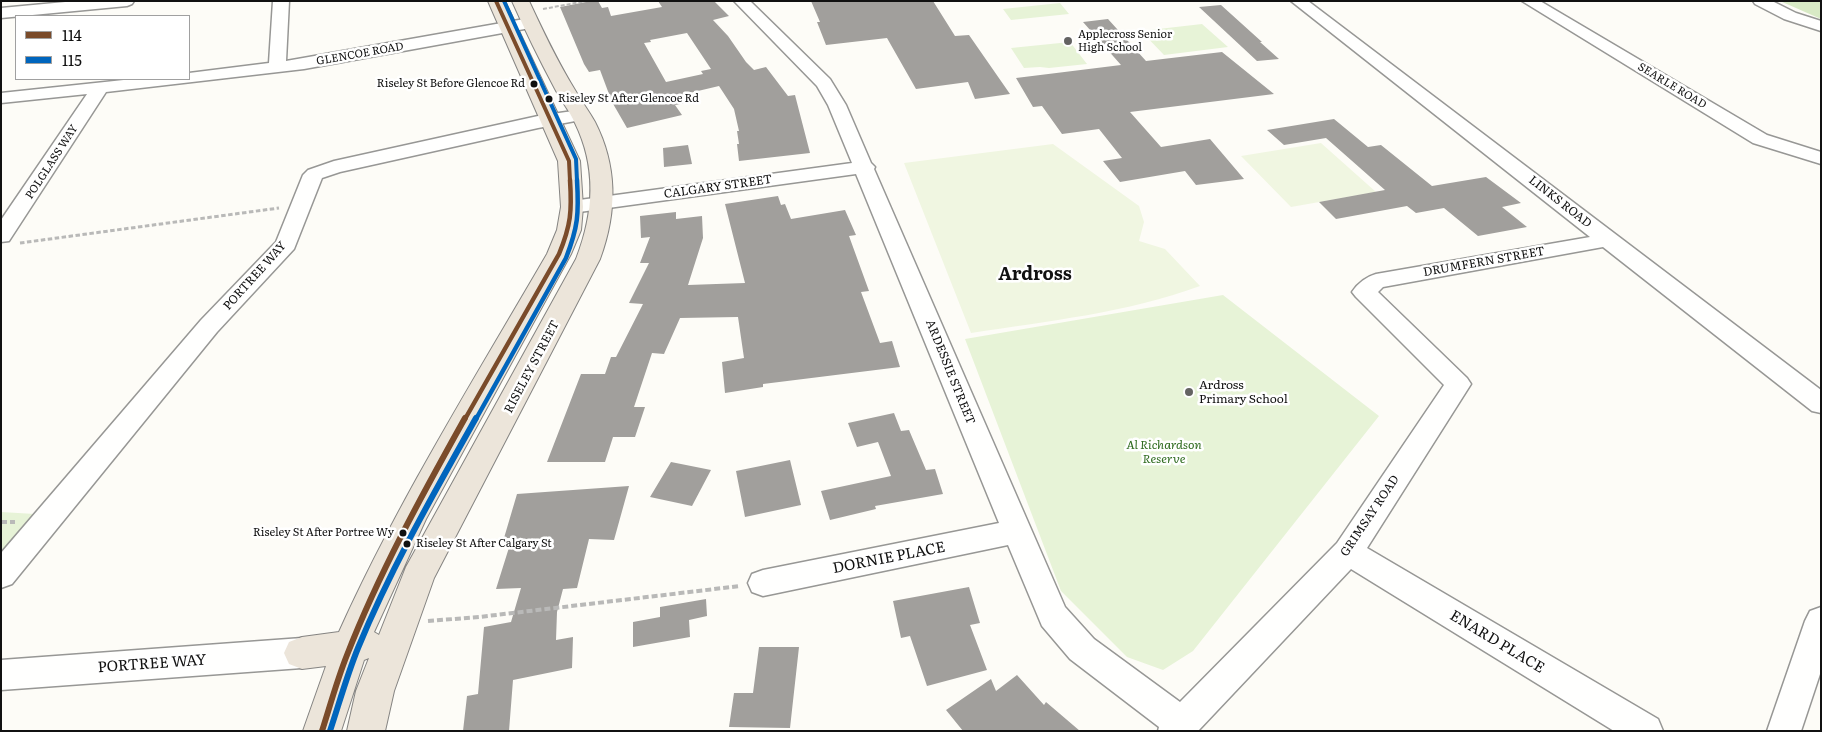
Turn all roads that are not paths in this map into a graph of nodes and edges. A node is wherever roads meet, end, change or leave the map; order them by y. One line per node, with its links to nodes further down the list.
1 (127, 1): 9 (street)
2 (281, 1): 12 (street)
3 (496, 1): 10 (highway, RISELEY STREET)
4 (520, 1): 10 (highway, RISELEY STREET)
5 (741, 1): 20 (street, ARDESSIE STREET)
6 (1298, 1): 24 (street, LINKS ROAD)
7 (1529, 1): 19 (street, SEARLE ROAD)
8 (1760, 1): 11 (street)
9 (1, 13)
10 (524, 20): 12 (street, GLENCOE ROAD); 17 (highway, RISELEY STREET); 18 (highway, RISELEY STREET)
11 (1821, 26)
12 (278, 68): 13 (street, GLENCOE ROAD)
13 (190, 78)
14 (170, 80): 15 (street)
15 (101, 87): 16 (street); 23 (street, POLGLASS WAY)
16 (1, 98)
17 (580, 115): 18 (street, PORTREE WAY); 21 (highway, RISELEY STREET)
18 (552, 119): 22 (highway, RISELEY STREET); 29 (street, PORTREE WAY)
19 (1821, 158)
20 (865, 167): 21 (street, CALGARY STREET); 27 (street, ARDESSIE STREET)
21 (604, 203): 22 (street, CALGARY STREET); 33 (highway, RISELEY STREET)
22 (572, 207): 31 (highway, RISELEY STREET)
23 (6, 240)
24 (1609, 240): 25 (street, DRUMFERN STREET); 26 (street, LINKS ROAD)
25 (1364, 292): 28 (street, GRIMSAY ROAD)
26 (1821, 404)
27 (1016, 532): 30 (street, DORNIE PLACE); 37 (street, ARDESSIE STREET)
28 (1348, 552): 37 (street, GRIMSAY ROAD); 40 (street, ENARD PLACE)
29 (1, 575)
30 (763, 583)
31 (373, 594): 34 (highway, RISELEY STREET); 35 (highway)
32 (1821, 621): 41 (street)
33 (406, 630): 34 (highway); 39 (highway, RISELEY STREET)
34 (350, 647): 35 (highway); 38 (highway, RISELEY STREET)
35 (302, 652): 36 (street, PORTREE WAY)
36 (1, 675)
37 (1178, 727)
38 (322, 731)
39 (366, 731)
40 (1646, 731)
41 (1784, 731)

